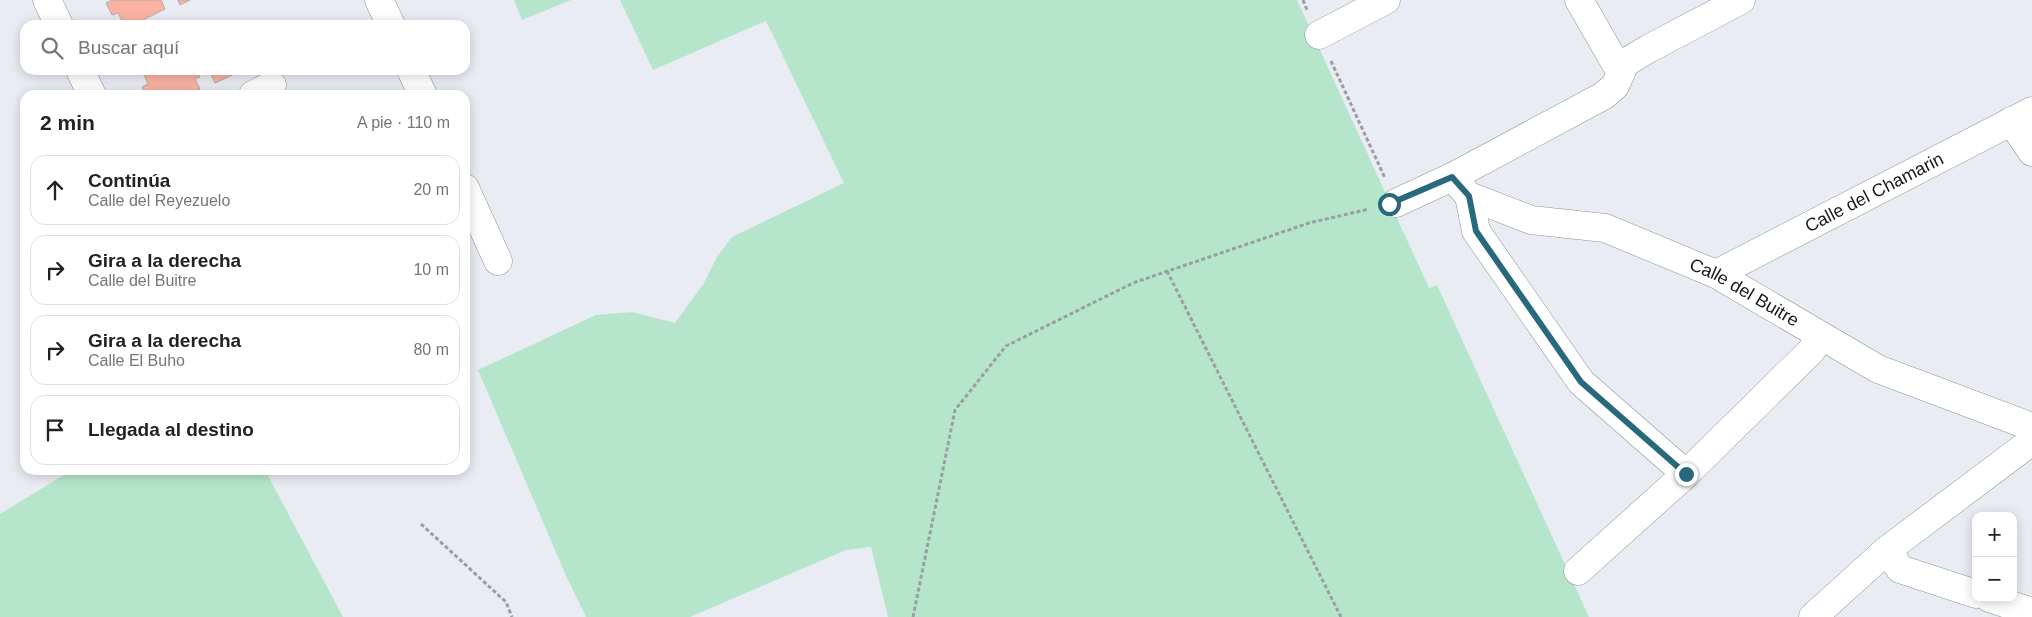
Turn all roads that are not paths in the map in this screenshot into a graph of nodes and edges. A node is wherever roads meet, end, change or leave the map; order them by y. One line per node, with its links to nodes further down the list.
1 (47, 0): 6 (street)
2 (379, 0): 7 (street)
3 (1386, 0): 8 (street)
4 (1580, 0): 9 (street)
5 (1741, 0): 9 (street)
6 (57, 20)
7 (389, 20)
8 (1319, 35)
9 (1621, 73): 16 (street)
10 (82, 75): 12 (street)
11 (413, 75): 13 (street)
12 (90, 90)
13 (420, 90)
14 (2021, 116): 15 (street); 20 (street, Calle del Chamarin)
15 (2032, 152)
16 (1461, 187): 18 (street); 20 (street, Calle del Buitre); 24 (street)
17 (470, 199): 19 (street)
18 (1396, 203)
19 (498, 261)
20 (1716, 274): 21 (street, Calle del Buitre)
21 (1820, 336): 22 (street, Calle del Buitre); 24 (street)
22 (2032, 427)
23 (2032, 441): 25 (street)
24 (1686, 474): 26 (street)
25 (1887, 550): 27 (street); 30 (street)
26 (1578, 571)
27 (1972, 593)
28 (2001, 602): 29 (street)
29 (2032, 612)
30 (1813, 617)

